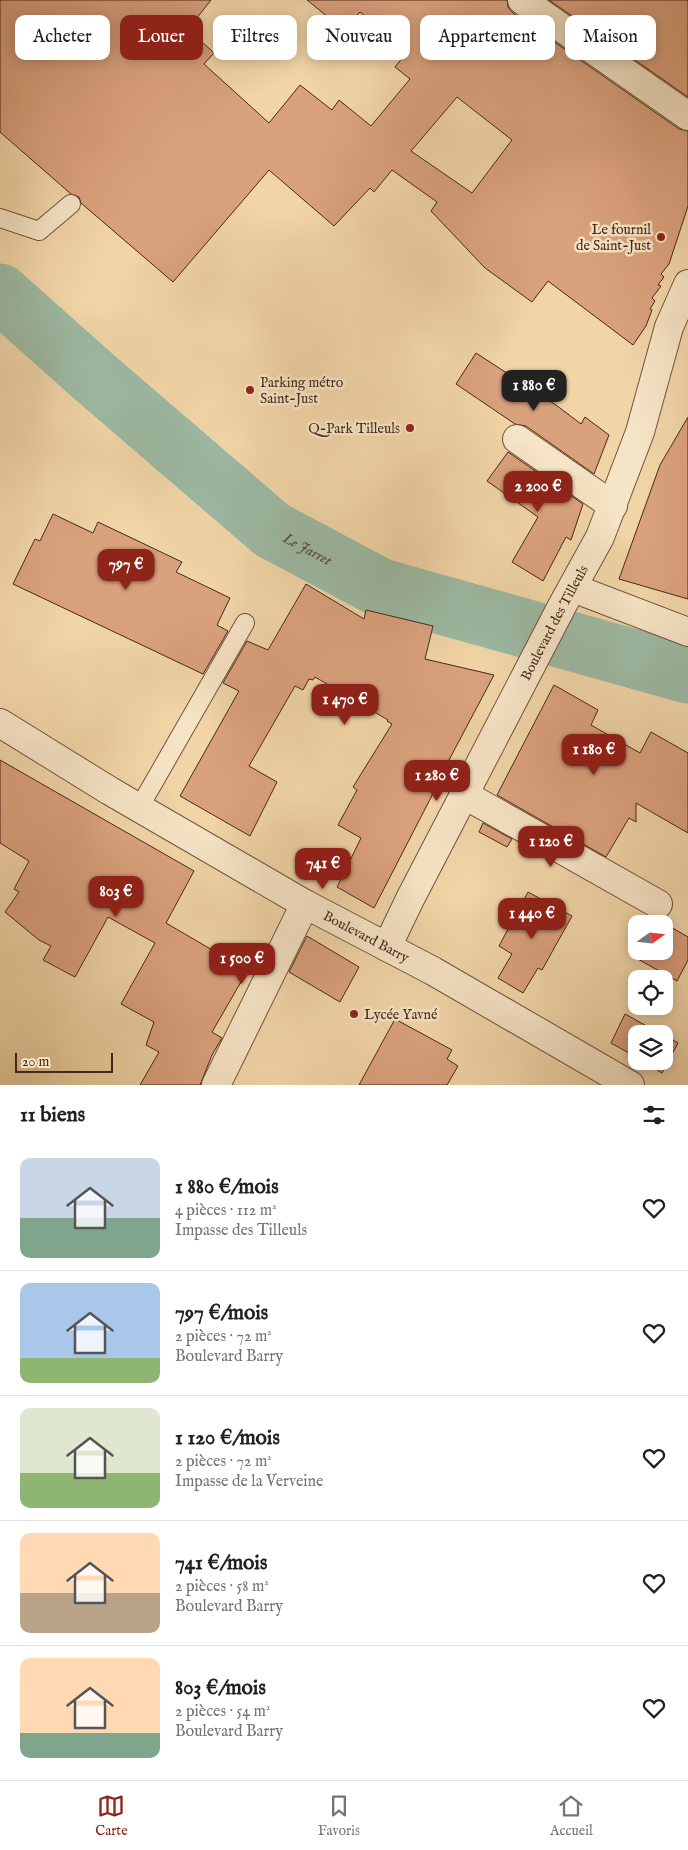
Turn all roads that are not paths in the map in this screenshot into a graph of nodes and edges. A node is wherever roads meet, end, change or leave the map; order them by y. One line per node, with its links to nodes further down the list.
1 (522, 0): 2 (street)
2 (688, 116)
3 (71, 204): 4 (lane)
4 (0, 218)
5 (688, 284): 7 (street, Boulevard des Tilleuls)
6 (518, 439): 7 (street)
7 (612, 506): 8 (street, Boulevard des Tilleuls)
8 (567, 597): 10 (street); 12 (street, Boulevard des Tilleuls)
9 (245, 623): 13 (lane)
10 (688, 632)
11 (0, 723): 13 (street, Boulevard Barry)
12 (465, 796): 15 (street); 16 (street, Boulevard des Tilleuls)
13 (139, 808): 14 (street, Boulevard Barry)
14 (305, 904): 16 (street, Boulevard Barry); 17 (street)
15 (658, 904)
16 (387, 947): 18 (street, Boulevard Barry)
17 (216, 1085)
18 (630, 1085)

